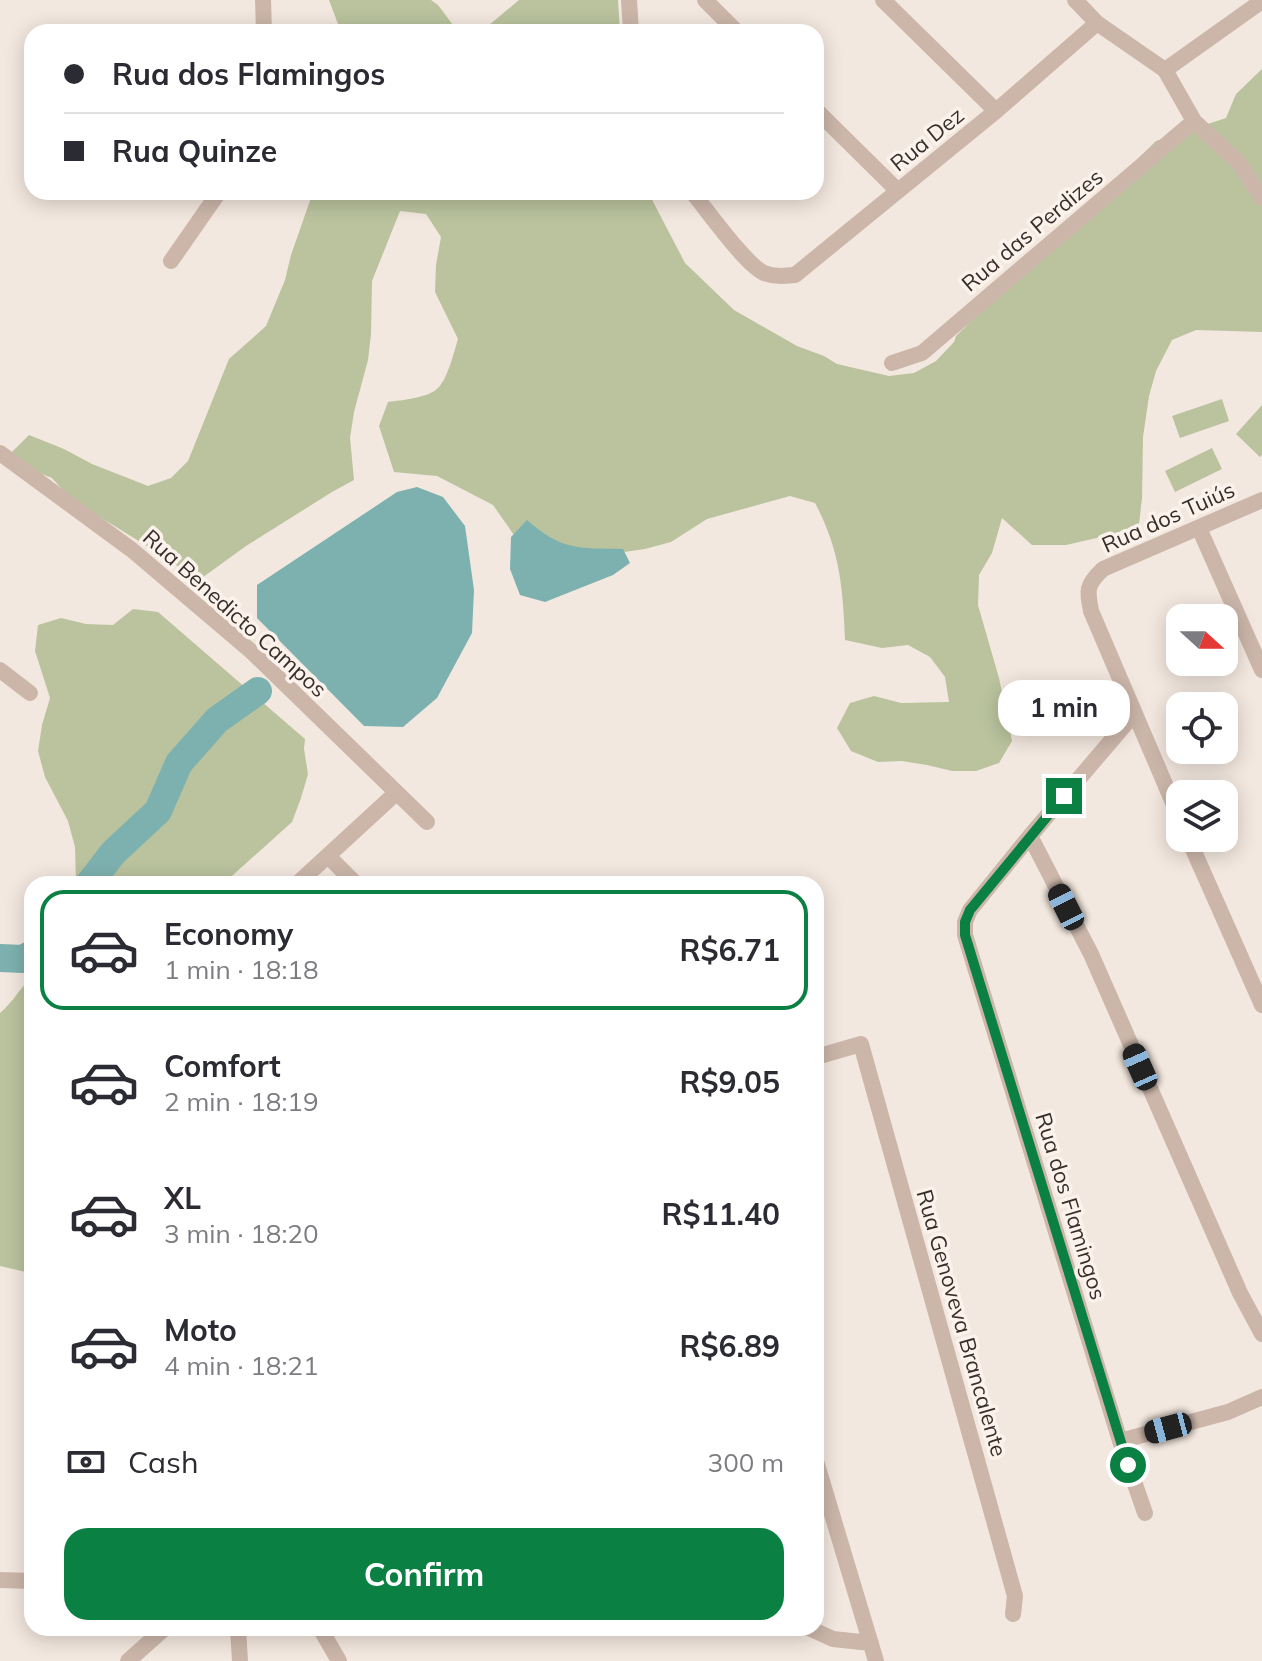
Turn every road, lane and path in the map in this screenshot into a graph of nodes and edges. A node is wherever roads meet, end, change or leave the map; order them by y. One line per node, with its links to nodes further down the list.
1 (263, 0): 8 (street)
2 (629, 0): 9 (street)
3 (705, 0): 10 (street)
4 (883, 0): 12 (street)
5 (1075, 0): 7 (street)
6 (1261, 1): 11 (street)
7 (1097, 23): 11 (street); 12 (street, Rua Dez)
8 (264, 24)
9 (630, 24)
10 (729, 24)
11 (1165, 70): 14 (street)
12 (996, 111): 15 (street, Rua Dez)
13 (824, 118): 15 (street)
14 (1194, 121): 16 (street); 20 (street, Rua das Perdizes)
15 (898, 191): 18 (street, Rua Dez)
16 (1262, 198)
17 (213, 200): 19 (street)
18 (699, 200)
19 (171, 261)
20 (892, 363)
21 (0, 453): 29 (street, Rua Benedicto Campos)
22 (1262, 500): 23 (street, Rua dos Tuiús)
23 (1199, 528): 25 (street); 27 (street, Rua dos Tuiús)
24 (0, 670): 26 (street)
25 (1262, 670)
26 (30, 693)
27 (1134, 714): 28 (street); 31 (street)
28 (1166, 787)
29 (396, 793): 30 (street, Rua Benedicto Campos); 33 (street)
30 (427, 822)
31 (1030, 836): 38 (street); 40 (street, Rua dos Flamingos)
32 (1194, 852): 36 (street)
33 (328, 856): 34 (street); 35 (street)
34 (306, 876)
35 (348, 876)
36 (1262, 1005)
37 (824, 1055): 45 (street, Rua Genoveva Brancalente)
38 (1262, 1334)
39 (1262, 1397): 40 (street)
40 (1120, 1441): 42 (street, Rua dos Flamingos)
41 (824, 1487): 50 (street)
42 (1145, 1513)
43 (0, 1580): 44 (street)
44 (24, 1581)
45 (1013, 1614)
46 (824, 1635): 50 (street)
47 (156, 1636): 51 (street)
48 (238, 1636): 52 (street)
49 (325, 1636): 53 (street)
50 (871, 1643): 54 (street)
51 (128, 1661)
52 (240, 1661)
53 (339, 1661)
54 (876, 1661)

